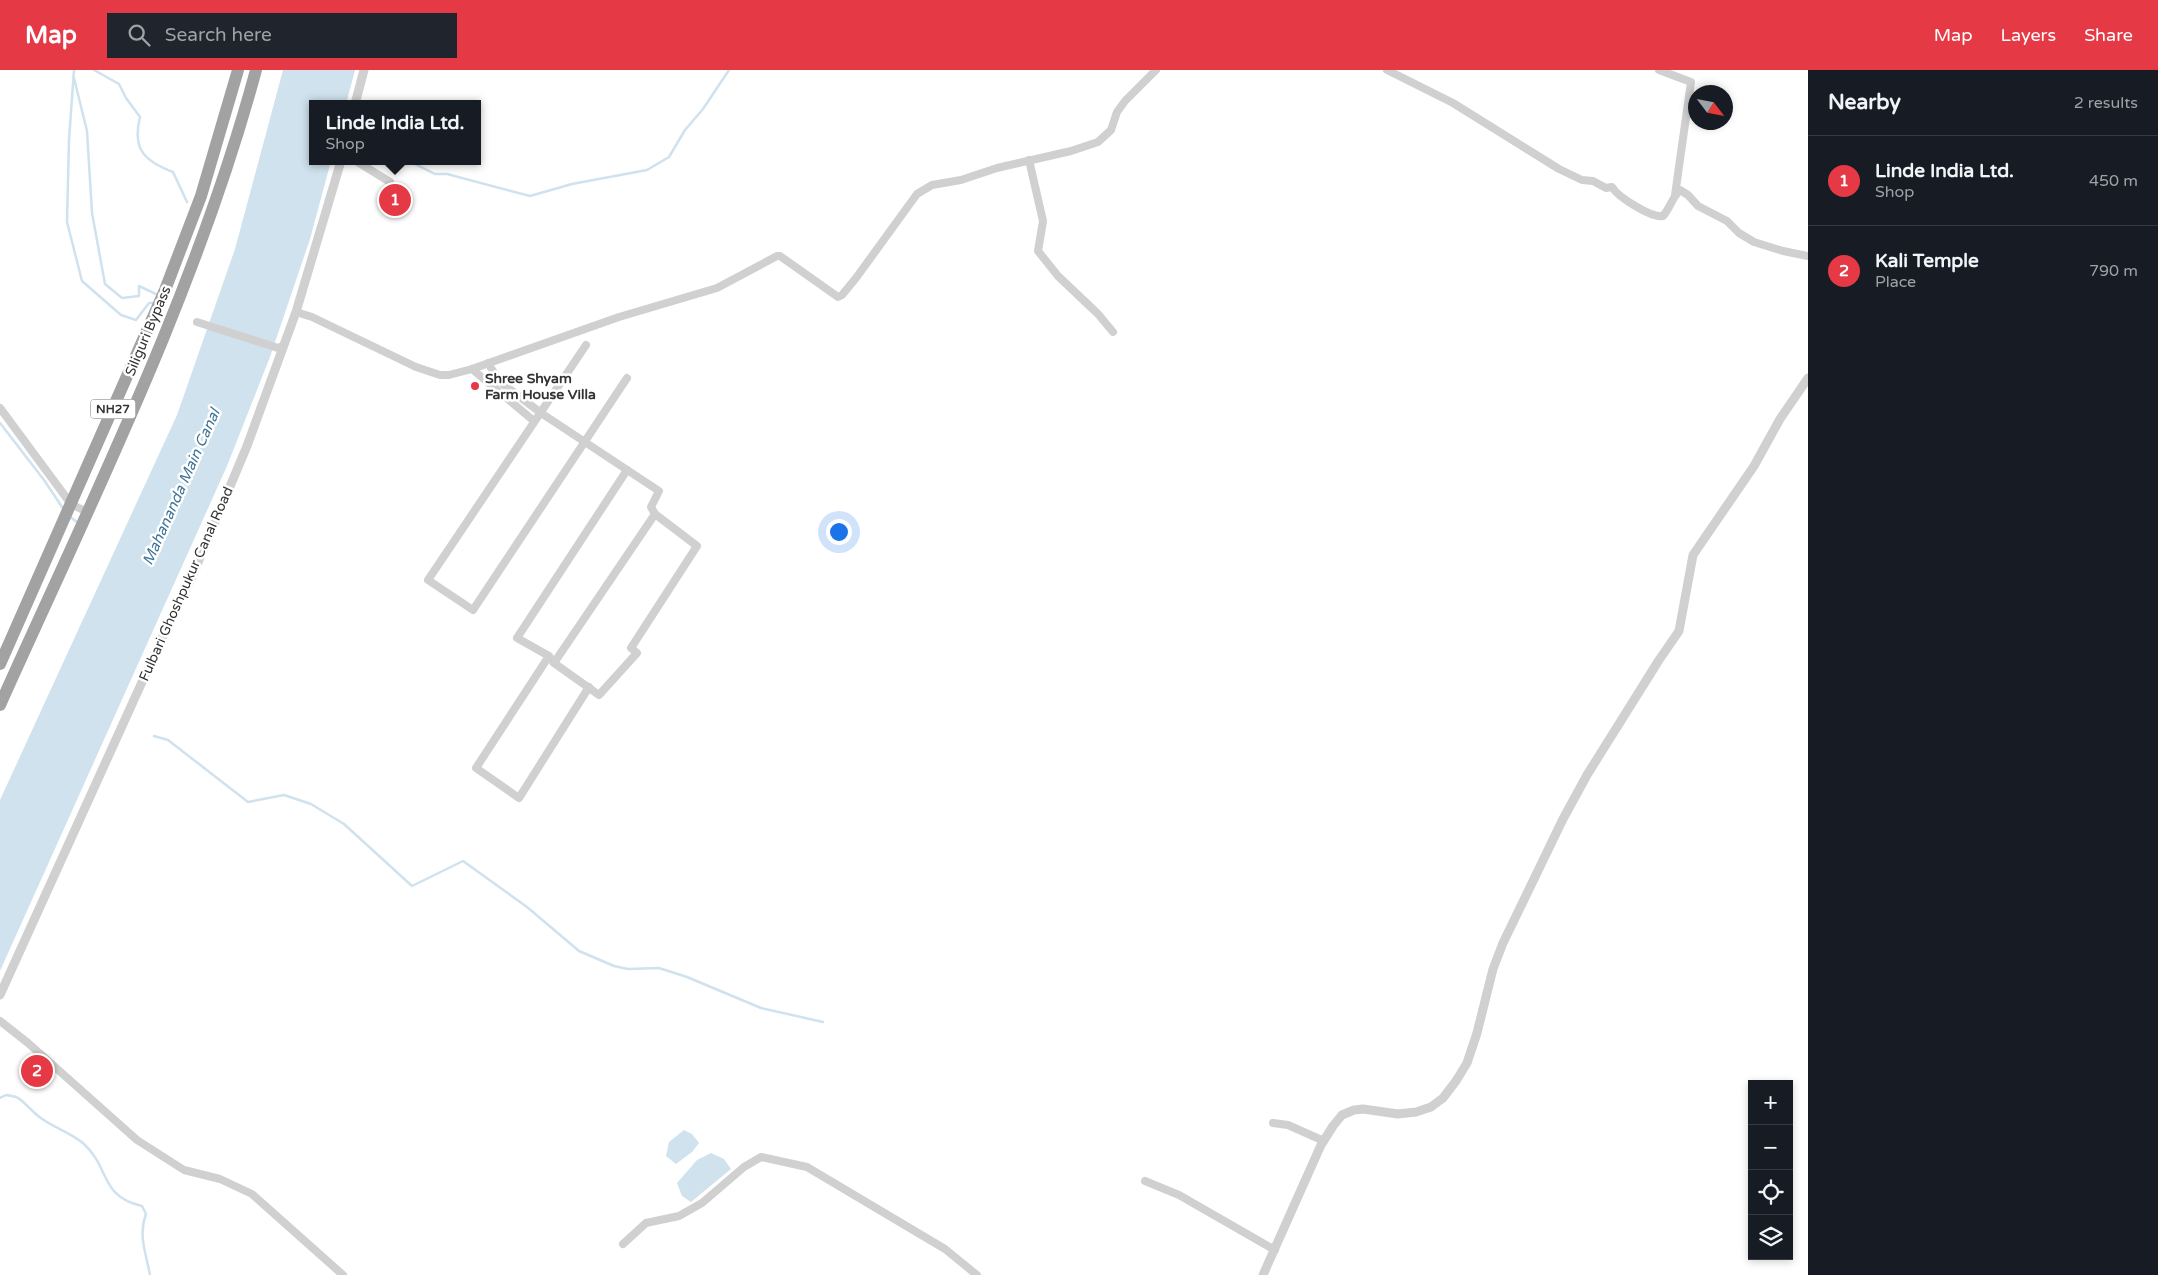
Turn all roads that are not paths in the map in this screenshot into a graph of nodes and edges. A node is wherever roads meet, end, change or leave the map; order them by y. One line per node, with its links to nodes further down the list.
1 (238, 70): 28 (highway, NH27)
2 (256, 70): 29 (highway, Siliguri Bypass / NH27)
3 (364, 70): 7 (street)
4 (1156, 70): 8 (street)
5 (1387, 70): 12 (street)
6 (1659, 70): 12 (street)
7 (356, 100)
8 (1029, 160): 16 (street); 19 (street)
9 (340, 165): 14 (street, Fulbari Ghoshpukur Canal Road)
10 (362, 165): 11 (street)
11 (390, 182)
12 (1675, 195): 13 (street)
13 (1808, 256)
14 (296, 312): 18 (street, Fulbari Ghoshpukur Canal Road); 20 (street)
15 (201, 323): 18 (street)
16 (1113, 332)
17 (586, 345): 24 (street)
18 (281, 346): 35 (street, Fulbari Ghoshpukur Canal Road)
19 (488, 363): 20 (street); 24 (street)
20 (472, 370): 25 (street)
21 (627, 378): 26 (street)
22 (1808, 378): 38 (street)
23 (0, 408): 28 (street)
24 (541, 413): 25 (street); 26 (street)
25 (534, 421): 26 (street)
26 (584, 442): 27 (street)
27 (627, 470): 30 (street); 31 (street)
28 (70, 504): 29 (street); 32 (highway, NH27)
29 (87, 512): 34 (highway, Siliguri Bypass / NH27)
30 (654, 514): 31 (street); 33 (street)
31 (551, 660): 33 (street); 33 (street)
32 (0, 664)
33 (589, 687)
34 (0, 705)
35 (0, 995)
36 (0, 1021): 42 (street)
37 (1274, 1123): 38 (street)
38 (1324, 1141): 41 (street)
39 (1145, 1181): 41 (street)
40 (623, 1244): 43 (street)
41 (1275, 1250): 44 (street)
42 (343, 1275)
43 (977, 1275)
44 (1263, 1275)

